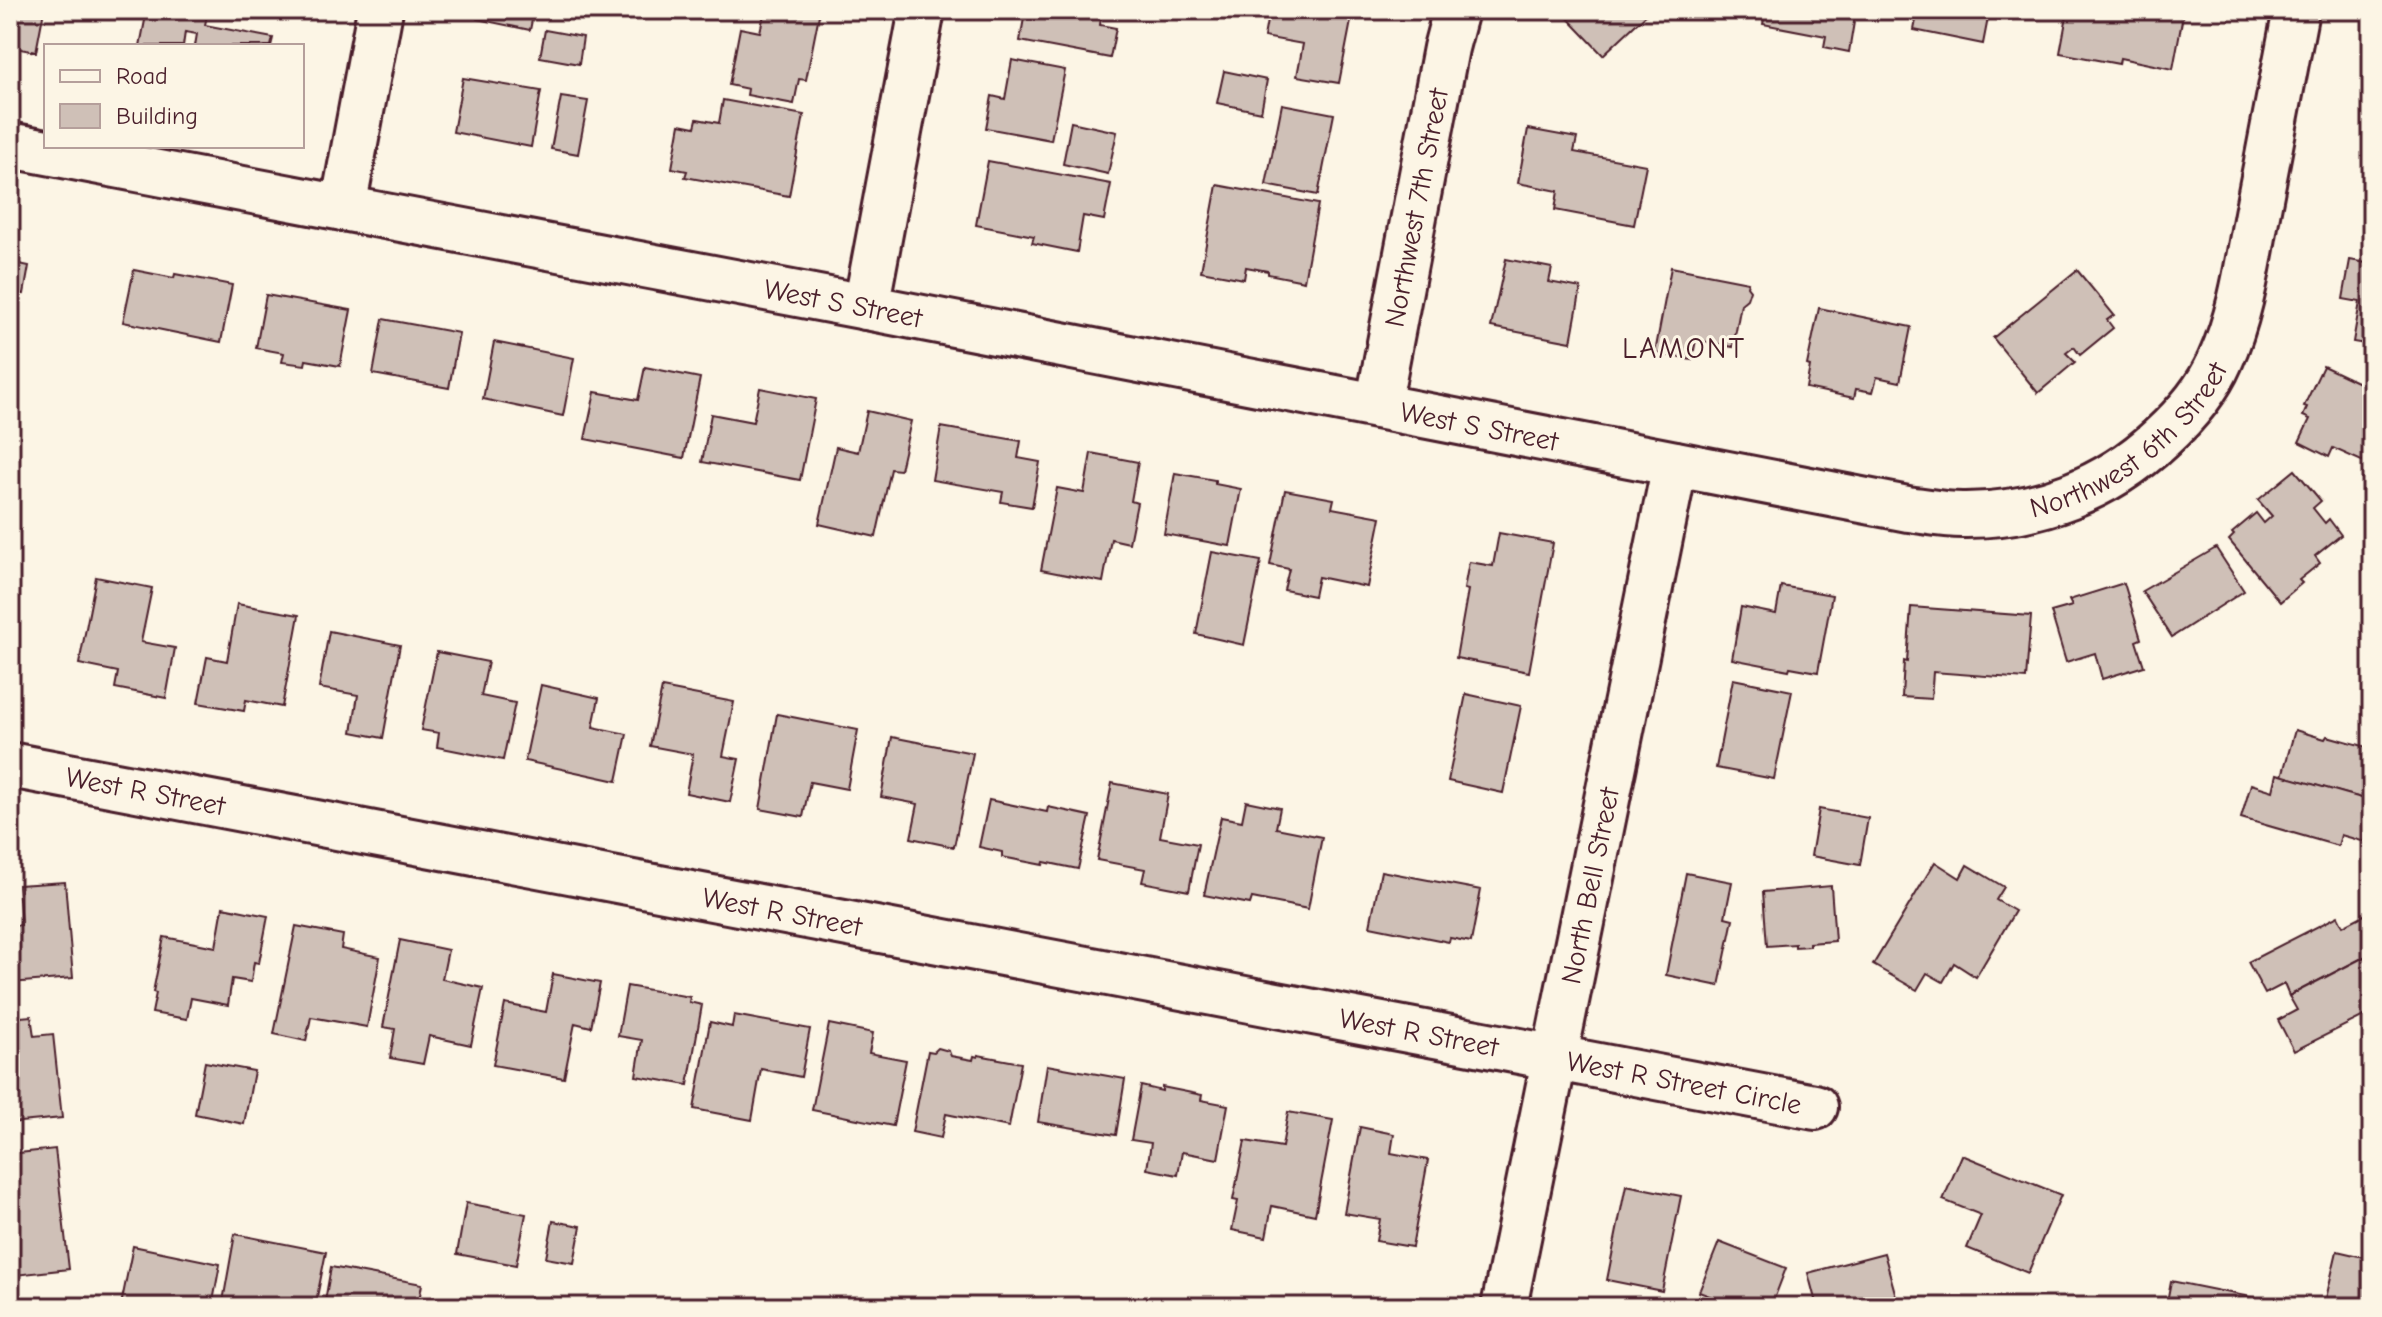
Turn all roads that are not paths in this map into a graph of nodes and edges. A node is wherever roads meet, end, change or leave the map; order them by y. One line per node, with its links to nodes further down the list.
1 (380, 10): 6 (street)
2 (922, 10): 7 (street)
3 (1456, 10): 8 (street, Northwest 7th Street)
4 (2296, 10): 9 (street, Northwest 6th Street)
5 (10, 145): 6 (street, West S Street)
6 (343, 208): 7 (street, West S Street)
7 (866, 307): 8 (street, West S Street)
8 (1378, 406): 9 (street, West S Street)
9 (1675, 464): 11 (street, North Bell Street)
10 (10, 765): 11 (street, West R Street)
11 (1553, 1059): 12 (street, West R Street Circle); 13 (street, North Bell Street)
12 (1815, 1107)
13 (1504, 1307)

